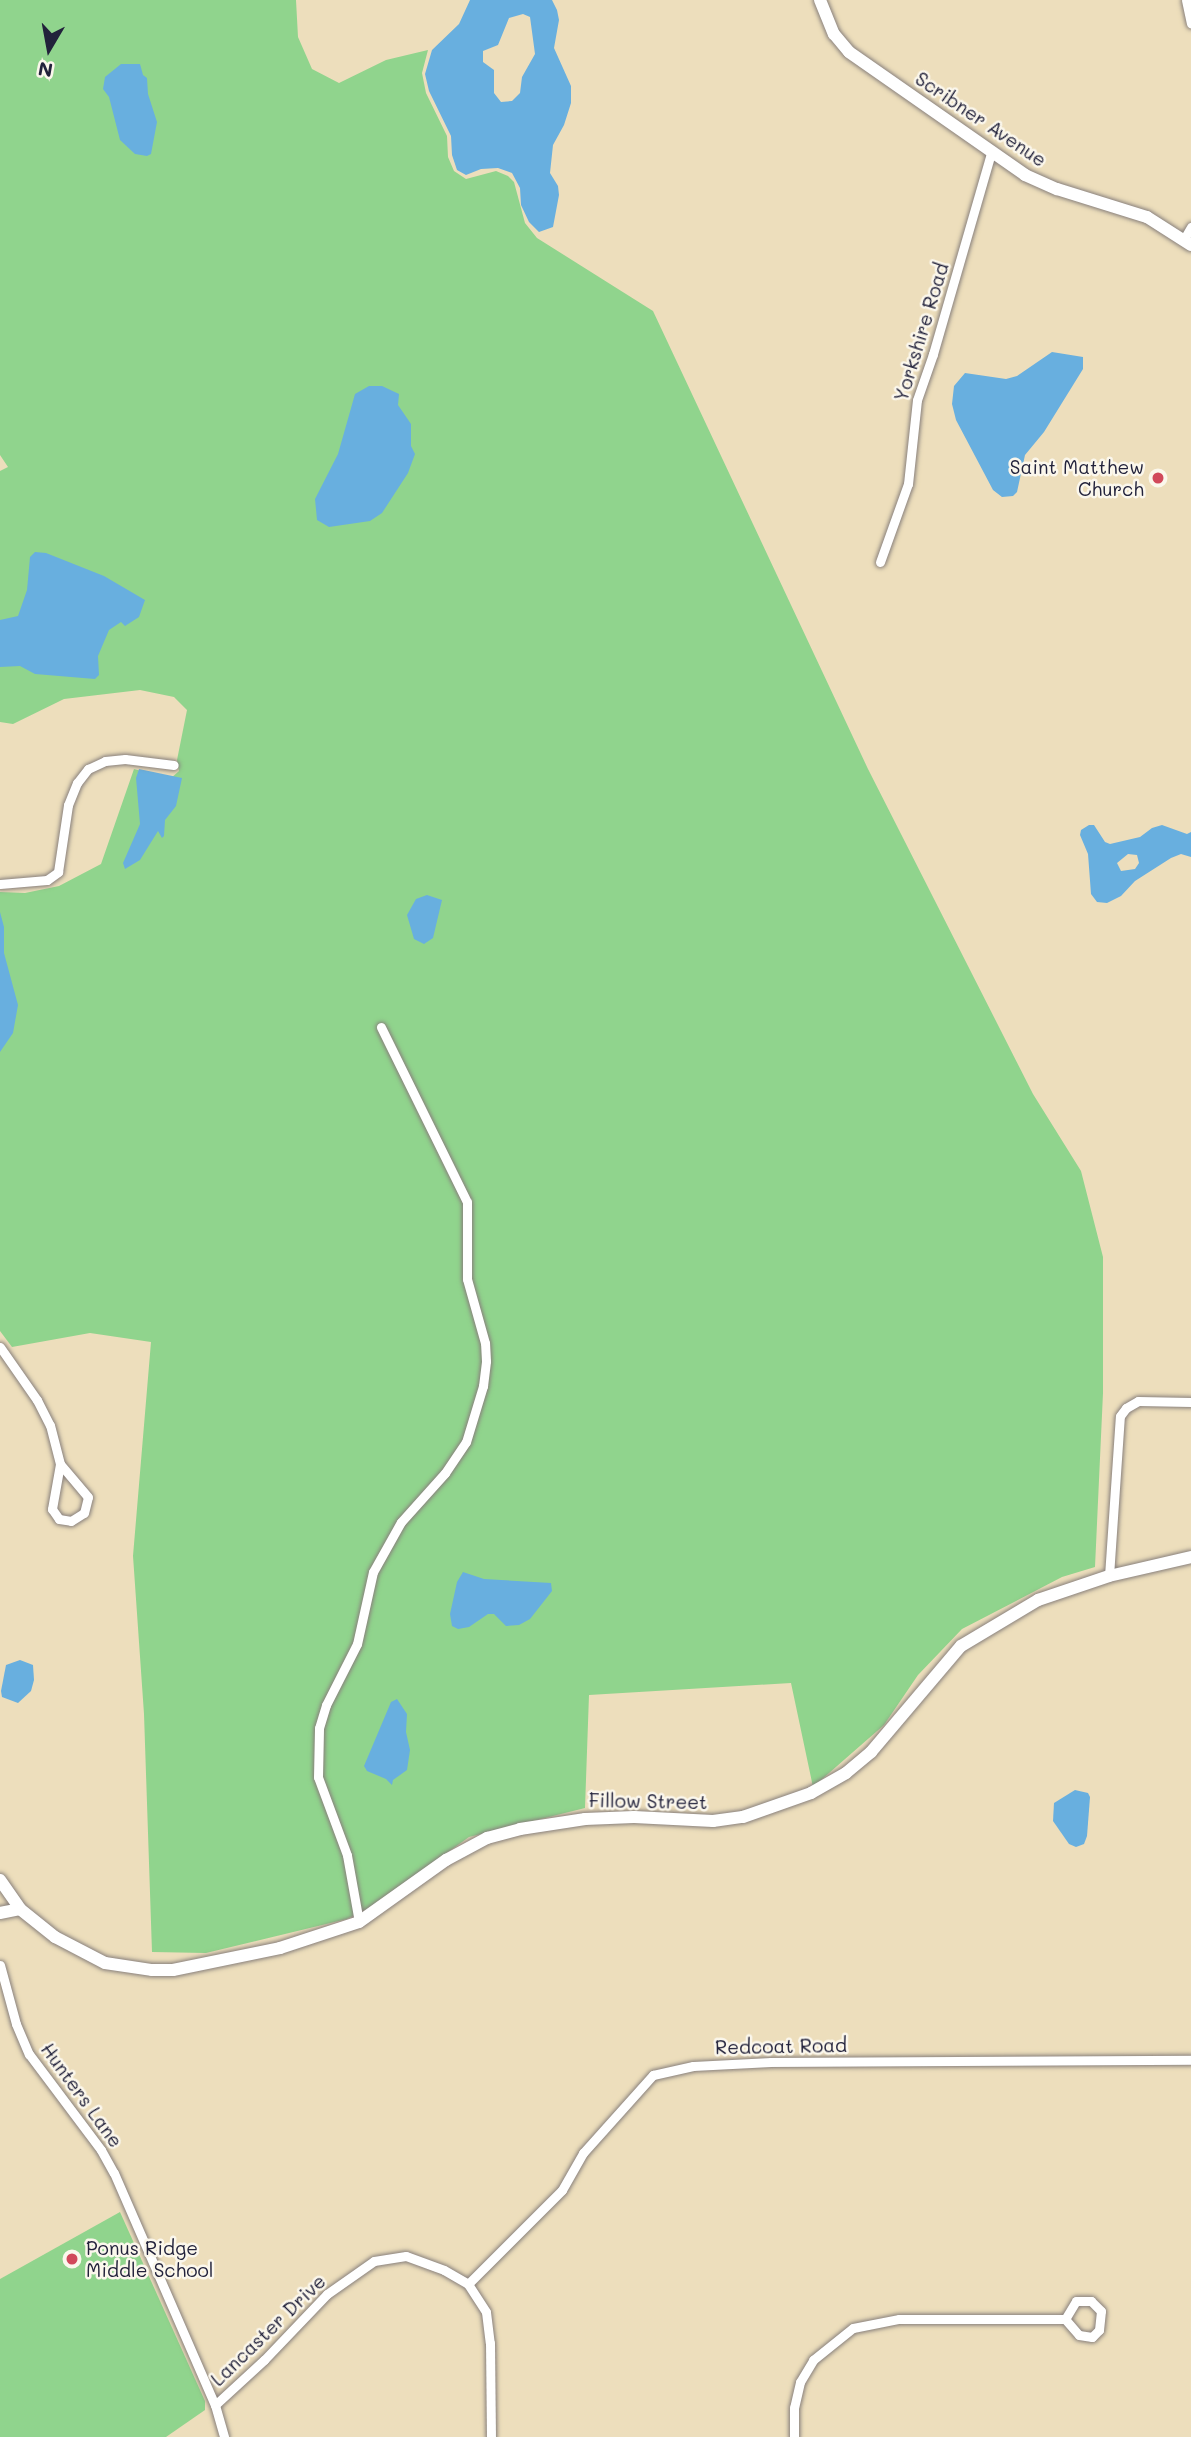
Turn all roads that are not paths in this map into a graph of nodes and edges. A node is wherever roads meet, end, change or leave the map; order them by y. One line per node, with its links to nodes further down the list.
1 (820, 0): 4 (street, Scribner Avenue)
2 (1186, 0): 3 (street)
3 (1191, 23)
4 (991, 153): 6 (street, Scribner Avenue); 7 (street, Yorkshire Road)
5 (1191, 227): 6 (street)
6 (1187, 242)
7 (880, 562)
8 (174, 765): 9 (street)
9 (0, 884)
10 (381, 1027): 19 (street)
11 (0, 1347): 13 (street)
12 (1191, 1402): 15 (street)
13 (60, 1464): 13 (street)
14 (1191, 1556): 15 (street, Fillow Street)
15 (1109, 1576): 19 (street, Fillow Street)
16 (0, 1880): 17 (street, Fillow Street)
17 (20, 1909): 18 (street); 19 (street, Fillow Street)
18 (0, 1913)
19 (359, 1922)
20 (0, 1965): 24 (street, Hunters Lane)
21 (1191, 2060): 22 (street, Redcoat Road)
22 (468, 2284): 24 (street, Lancaster Drive); 26 (street)
23 (1065, 2319): 23 (street); 27 (street)
24 (215, 2405): 25 (street, Hunters Lane)
25 (224, 2437)
26 (491, 2437)
27 (794, 2437)

